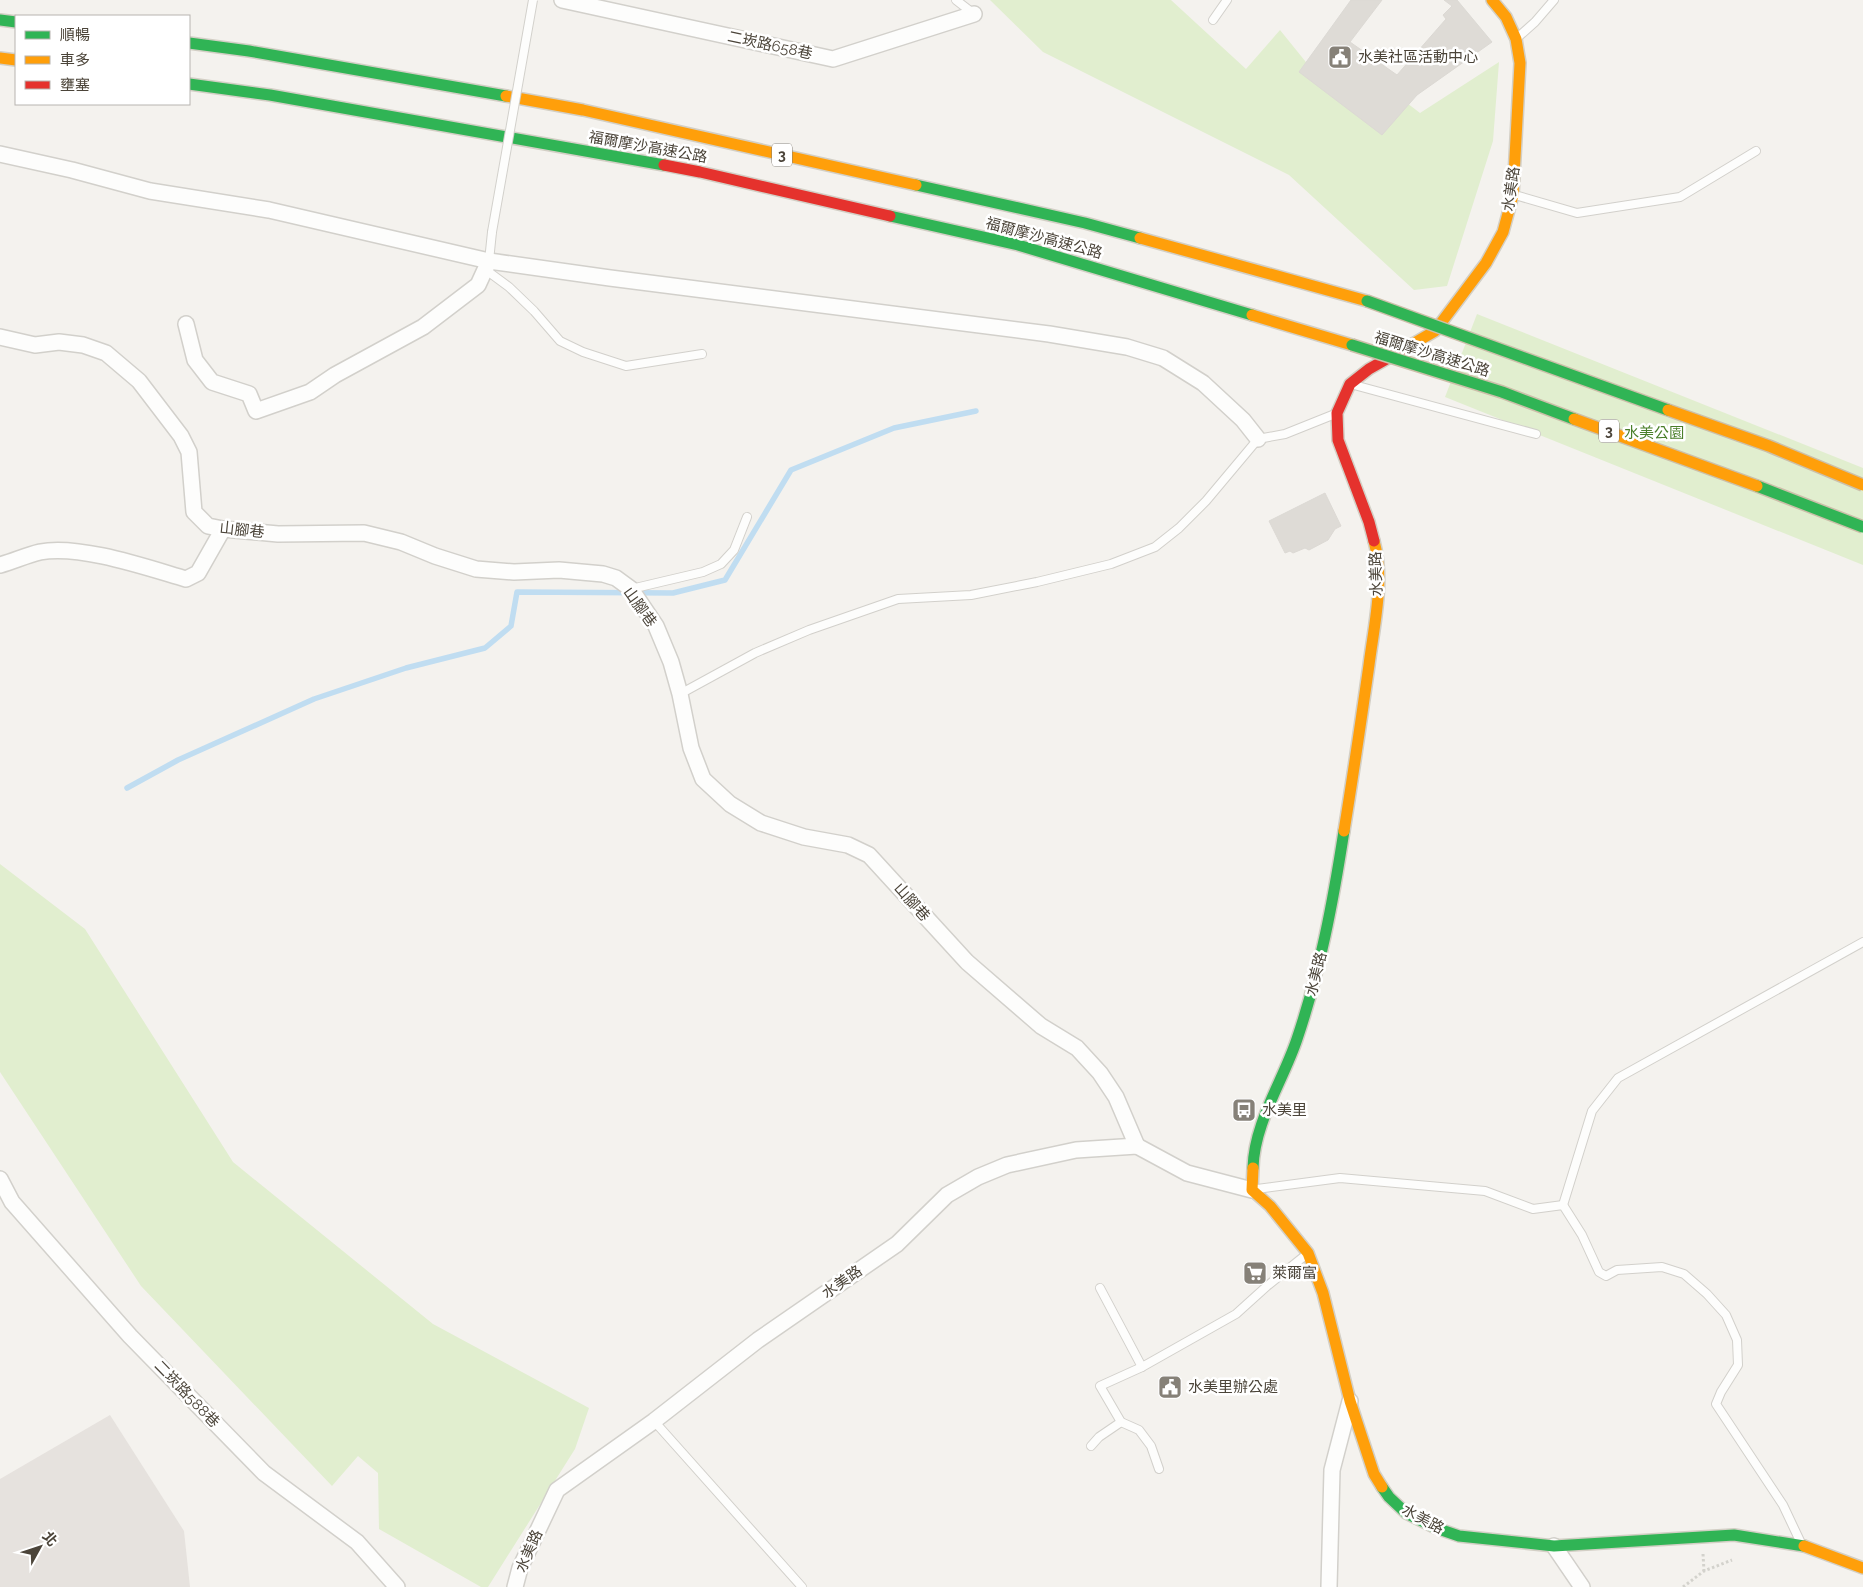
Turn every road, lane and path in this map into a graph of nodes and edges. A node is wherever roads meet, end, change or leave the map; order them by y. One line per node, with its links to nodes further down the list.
1 (533, 0): 19 (lane, bridge)
2 (562, 0): 7 (street, 二崁路658巷)
3 (956, 0): 7 (lane)
4 (1227, 0): 9 (lane)
5 (1492, 0): 11 (main road, 水美路)
6 (1554, 0): 11 (lane)
7 (974, 14)
8 (0, 20): 10 (main road)
9 (1213, 20)
10 (15, 22)
11 (1516, 39): 18 (main road, 水美路)
12 (190, 43): 27 (main road, 福爾摩沙高速公路 / 3, bridge)
13 (0, 58): 14 (main road)
14 (15, 60)
15 (190, 84): 29 (main road, 福爾摩沙高速公路 / 3, bridge)
16 (1756, 151): 18 (lane)
17 (0, 154): 19 (street)
18 (1513, 195): 23 (main road, 水美路)
19 (487, 265): 20 (street); 22 (lane); 26 (street)
20 (186, 324)
21 (0, 337): 30 (street, 山腳巷)
22 (702, 354)
23 (1350, 384): 24 (main road, 水美路); 25 (lane)
24 (1337, 413): 26 (lane); 37 (main road, 水美路)
25 (1536, 434)
26 (1258, 439): 33 (lane)
27 (1863, 485)
28 (747, 517): 32 (lane)
29 (1863, 527)
30 (223, 528): 31 (street); 32 (street, 山腳巷)
31 (0, 564)
32 (631, 589): 33 (street, 山腳巷)
33 (680, 694): 35 (street, 山腳巷)
34 (1863, 942): 38 (lane)
35 (1137, 1146): 37 (street, 水美路); 43 (street, 水美路)
36 (0, 1179): 51 (street, 二崁路588巷)
37 (1252, 1190): 38 (lane); 39 (main road, 水美路)
38 (1563, 1205): 47 (lane)
39 (1308, 1254): 41 (lane); 42 (main road, 水美路)
40 (1100, 1288): 41 (lane)
41 (1142, 1367): 44 (lane)
42 (1350, 1400): 48 (main road, 水美路); 54 (street)
43 (654, 1421): 52 (street, 水美路); 53 (lane)
44 (1120, 1422): 45 (lane); 46 (lane)
45 (1091, 1446)
46 (1159, 1469)
47 (1802, 1545): 48 (main road, 水美路); 50 (main road, 水美路)
48 (1554, 1546): 55 (street)
49 (1732, 1560): 56 (path)
50 (1863, 1568)
51 (397, 1587)
52 (515, 1587)
53 (802, 1587)
54 (1329, 1587)
55 (1582, 1587)
56 (1683, 1587)

